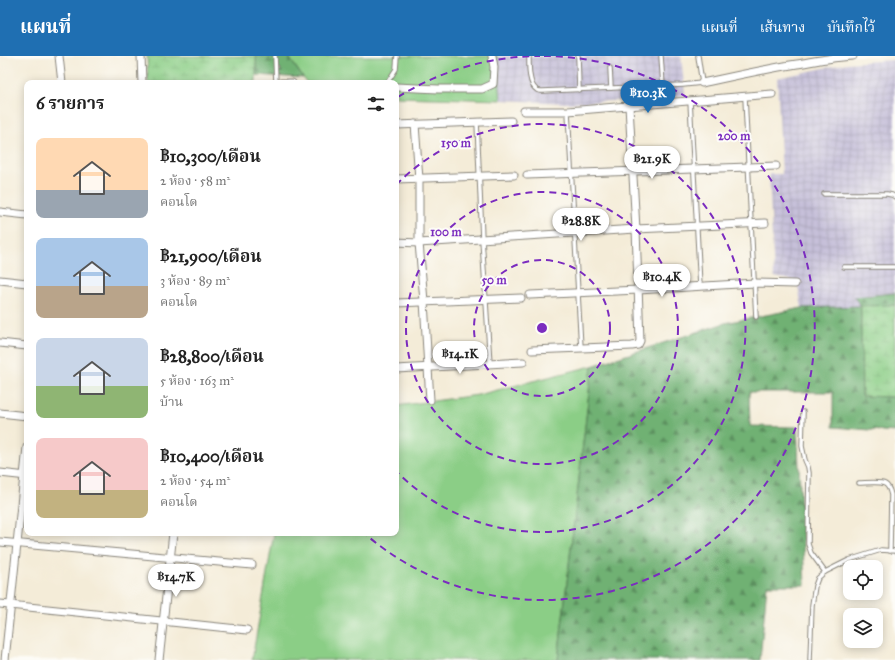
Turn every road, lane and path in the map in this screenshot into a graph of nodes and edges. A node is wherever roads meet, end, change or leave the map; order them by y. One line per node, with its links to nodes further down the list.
1 (59, 56): 12 (street)
2 (141, 56): 13 (street)
3 (275, 56): 14 (lane)
4 (397, 56): 15 (lane)
5 (492, 56): 18 (street)
6 (529, 56): 20 (lane)
7 (578, 56): 20 (lane)
8 (661, 56): 17 (lane)
9 (698, 56): 16 (lane)
10 (852, 56): 16 (street)
11 (610, 68): 19 (lane)
12 (62, 80)
13 (142, 80)
14 (276, 80)
15 (389, 80)
16 (702, 83): 17 (lane)
17 (663, 86): 19 (lane)
18 (399, 87)
19 (611, 88): 20 (lane)
20 (579, 90)
21 (772, 94): 22 (street)
22 (745, 96): 23 (street); 32 (lane)
23 (690, 101): 24 (street); 33 (lane)
24 (629, 106): 26 (street); 34 (street)
25 (524, 111): 26 (street)
26 (568, 111): 35 (lane)
27 (511, 121): 28 (street)
28 (477, 122): 30 (street); 38 (lane)
29 (399, 124): 30 (street)
30 (416, 124): 40 (street)
31 (776, 166): 32 (street)
32 (749, 167): 33 (street); 45 (lane)
33 (693, 168): 34 (street); 47 (lane)
34 (632, 171): 35 (street); 48 (street)
35 (572, 173): 37 (street); 49 (lane)
36 (514, 175): 38 (street)
37 (527, 175)
38 (480, 176): 40 (street); 50 (lane)
39 (399, 179): 40 (street)
40 (419, 179): 52 (street)
41 (824, 194): 42 (lane)
42 (895, 197)
43 (0, 212): 44 (street)
44 (24, 215)
45 (751, 223): 46 (street); 47 (street); 57 (lane)
46 (766, 223)
47 (697, 226): 48 (street); 59 (lane)
48 (636, 229): 49 (street); 60 (street)
49 (574, 233): 50 (street); 61 (lane)
50 (482, 239): 52 (street); 64 (lane)
51 (399, 242): 52 (street)
52 (419, 243): 65 (street)
53 (844, 267): 54 (lane)
54 (895, 267)
55 (0, 280): 56 (street)
56 (24, 283)
57 (755, 283): 58 (street); 59 (street); 67 (lane)
58 (795, 284)
59 (700, 287): 60 (street)
60 (638, 290): 61 (street); 70 (street)
61 (579, 292): 62 (street); 70 (lane)
62 (530, 295)
63 (521, 298): 64 (street)
64 (486, 299): 65 (street); 73 (lane)
65 (424, 302): 66 (street); 74 (street)
66 (399, 303)
67 (756, 317)
68 (0, 343): 69 (street)
69 (24, 346)
70 (581, 348): 71 (street)
71 (532, 350)
72 (522, 362): 73 (street)
73 (490, 364): 74 (street)
74 (428, 368): 75 (street); 76 (street)
75 (399, 369)
76 (430, 400)
77 (0, 412): 79 (street)
78 (803, 412): 91 (lane)
79 (24, 416)
80 (0, 473): 81 (street)
81 (24, 475)
82 (859, 483): 87 (lane)
83 (24, 490): 86 (street)
84 (173, 536): 89 (street)
85 (0, 542): 86 (street)
86 (17, 544): 89 (street); 93 (street)
87 (890, 551): 88 (lane); 91 (lane)
88 (895, 551)
89 (170, 558): 90 (street); 94 (street)
90 (252, 565)
91 (825, 572): 98 (lane)
92 (0, 604): 93 (street)
93 (10, 605): 94 (street); 96 (street)
94 (164, 621): 95 (street); 97 (street)
95 (247, 630)
96 (5, 660)
97 (159, 660)
98 (810, 660)

